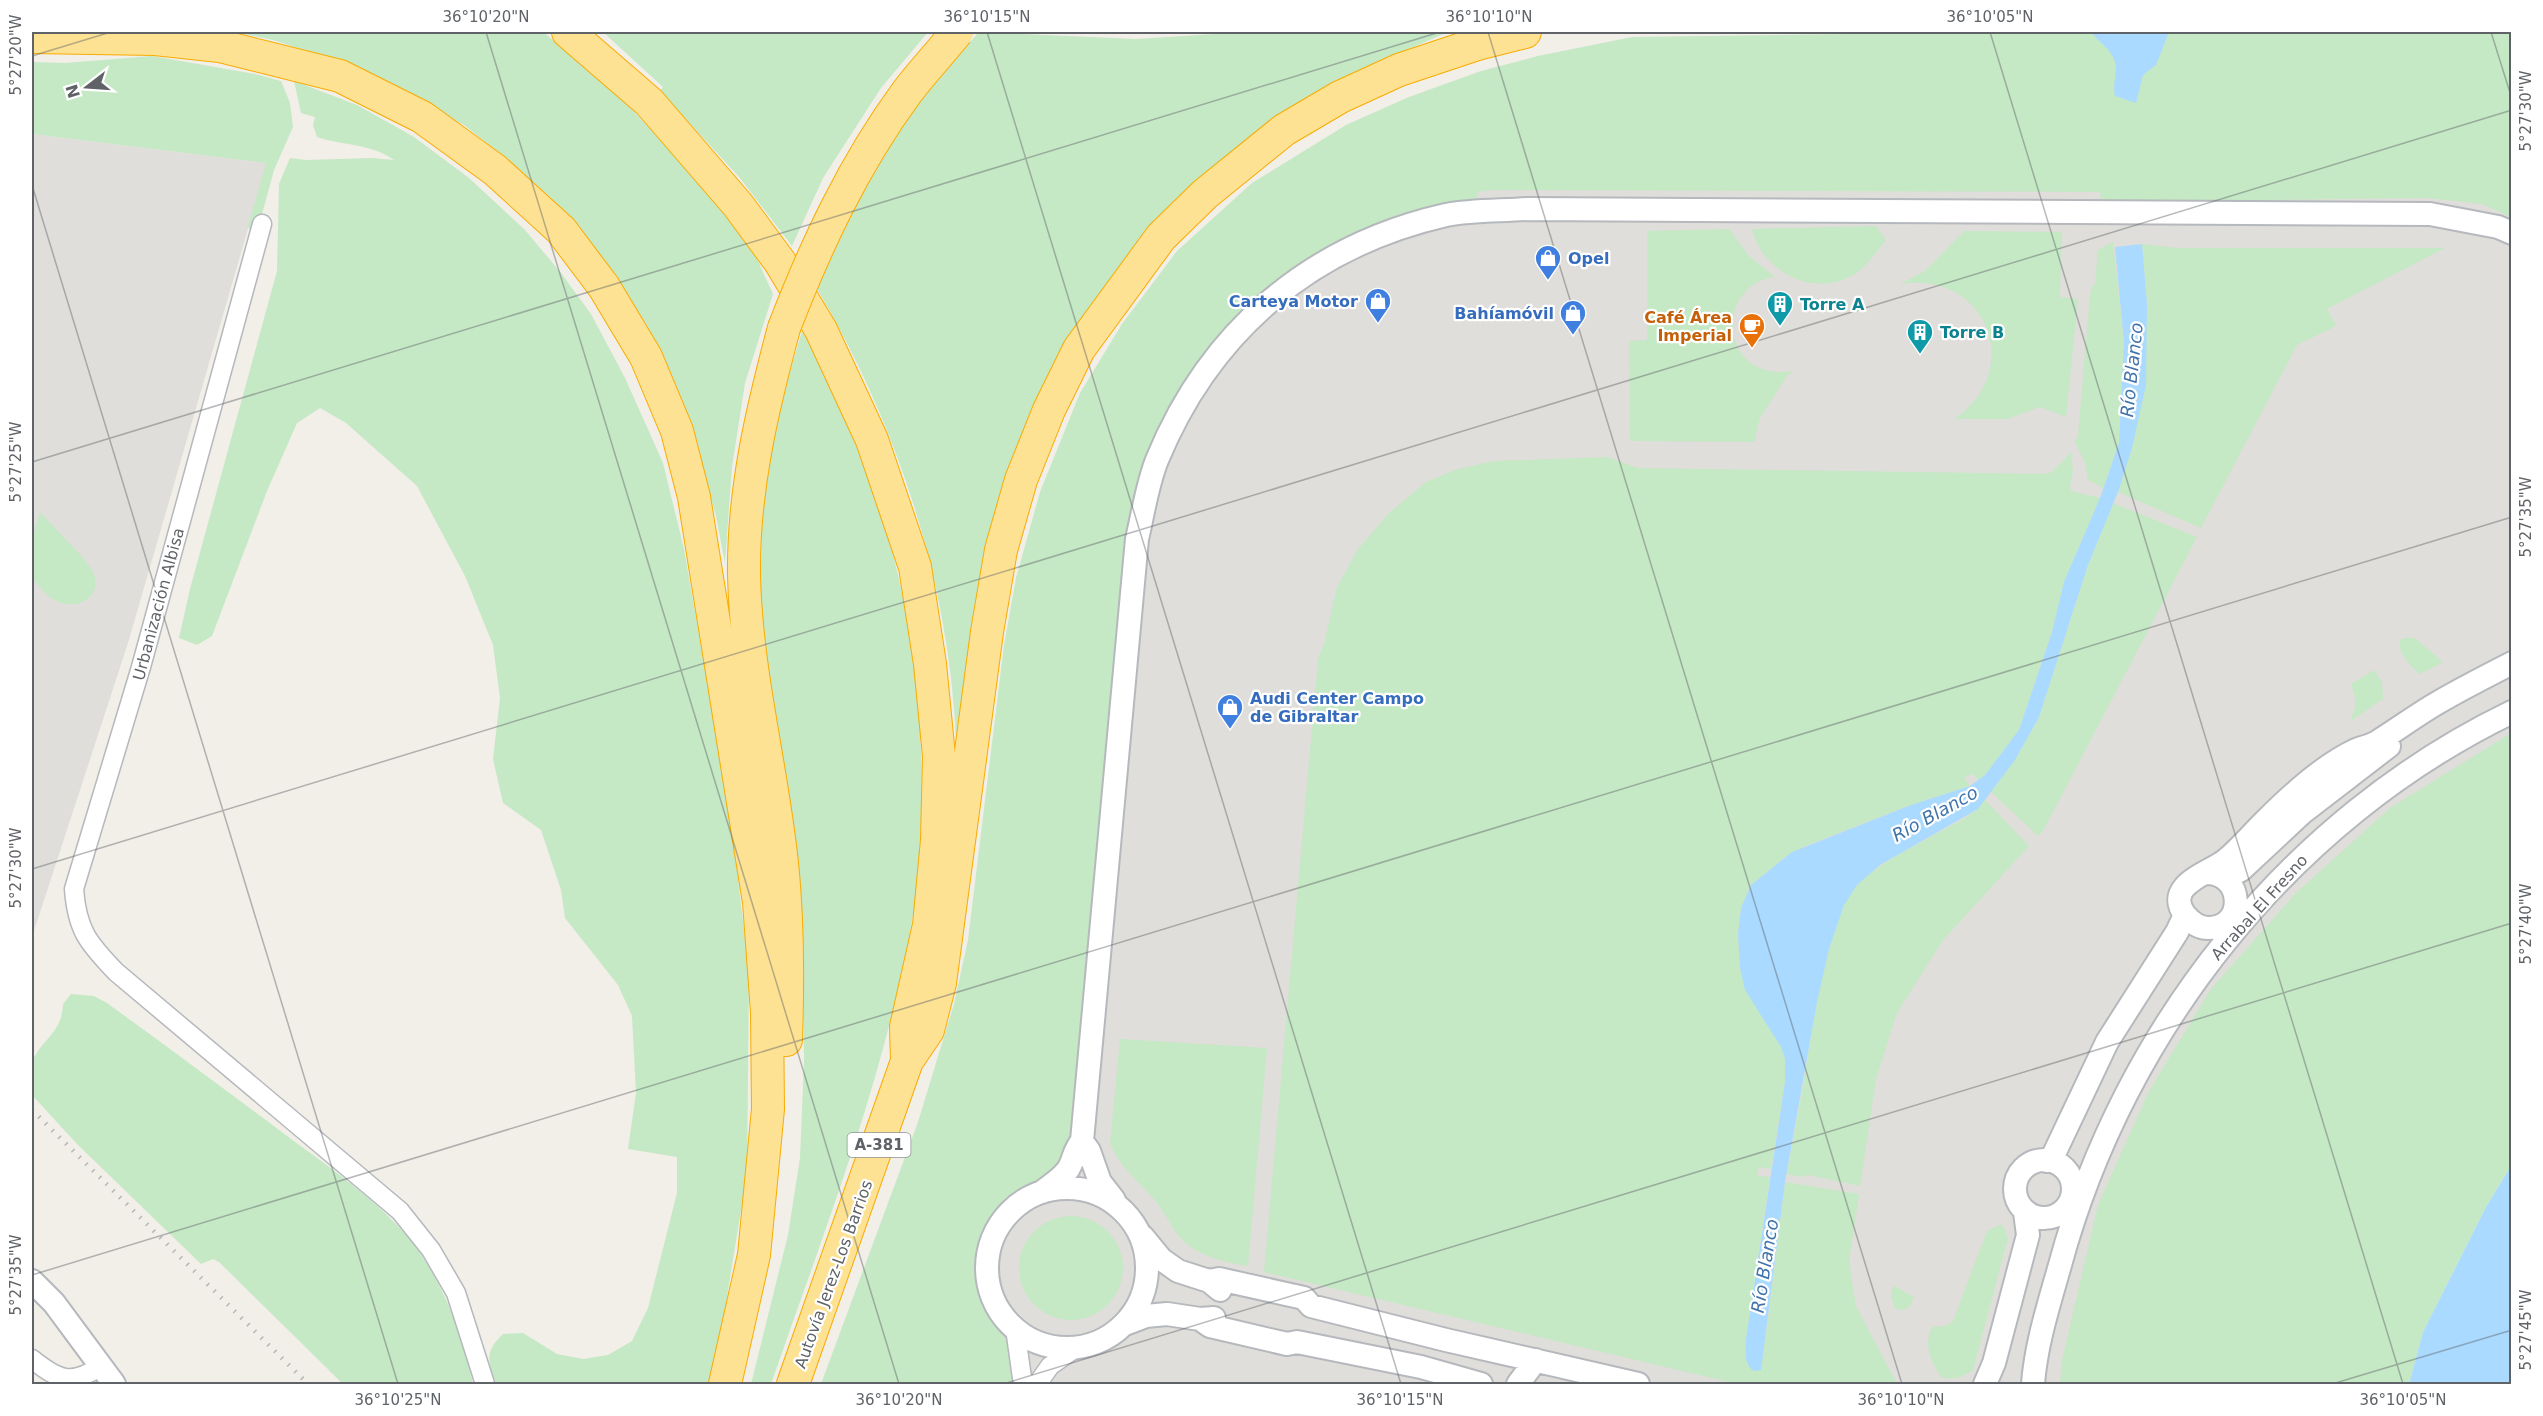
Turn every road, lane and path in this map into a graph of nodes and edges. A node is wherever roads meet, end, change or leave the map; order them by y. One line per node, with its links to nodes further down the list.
1 (568, 32): 15 (highway)
2 (957, 32): 35 (highway, bridge)
3 (1525, 32): 15 (highway)
4 (32, 37): 34 (highway)
5 (262, 224): 33 (street, Urbanización Albisa)
6 (2511, 233): 16 (street)
7 (2511, 663): 11 (street, Arrabal El Fresno)
8 (2511, 674): 11 (street, Arrabal El Fresno)
9 (2511, 700): 12 (street)
10 (2511, 712): 24 (street, Arrabal El Fresno)
11 (2215, 875): 12 (street, Arrabal El Fresno); 13 (street, Arrabal El Fresno)
12 (2236, 901): 14 (street, Arrabal El Fresno)
13 (2185, 915): 14 (street, Arrabal El Fresno); 17 (street, Arrabal El Fresno)
14 (2222, 925): 18 (street, Arrabal El Fresno)
15 (908, 1061): 36 (highway, Autovía Jerez-Los Barrios / A-381)
16 (1082, 1141): 19 (street); 20 (street)
17 (2047, 1161): 18 (street); 22 (street)
18 (2071, 1179): 21 (street)
19 (1042, 1192): 20 (street); 27 (street)
20 (1120, 1208): 23 (street)
21 (2064, 1210): 22 (street); 24 (street, Arrabal El Fresno)
22 (2025, 1212): 42 (street)
23 (1140, 1234): 26 (street); 30 (street)
24 (2065, 1245): 43 (street, Arrabal El Fresno)
25 (32, 1281): 31 (street)
26 (1125, 1324): 28 (street); 39 (street)
27 (1015, 1328): 28 (street); 37 (street)
28 (1077, 1347): 38 (street)
29 (32, 1359): 31 (street)
30 (1536, 1360): 40 (street); 41 (street)
31 (100, 1366): 32 (street)
32 (114, 1384)
33 (485, 1384)
34 (725, 1384)
35 (741, 1384)
36 (793, 1384)
37 (1027, 1384)
38 (1033, 1384)
39 (1480, 1384)
40 (1518, 1384)
41 (1638, 1384)
42 (1985, 1384)
43 (2033, 1384)

